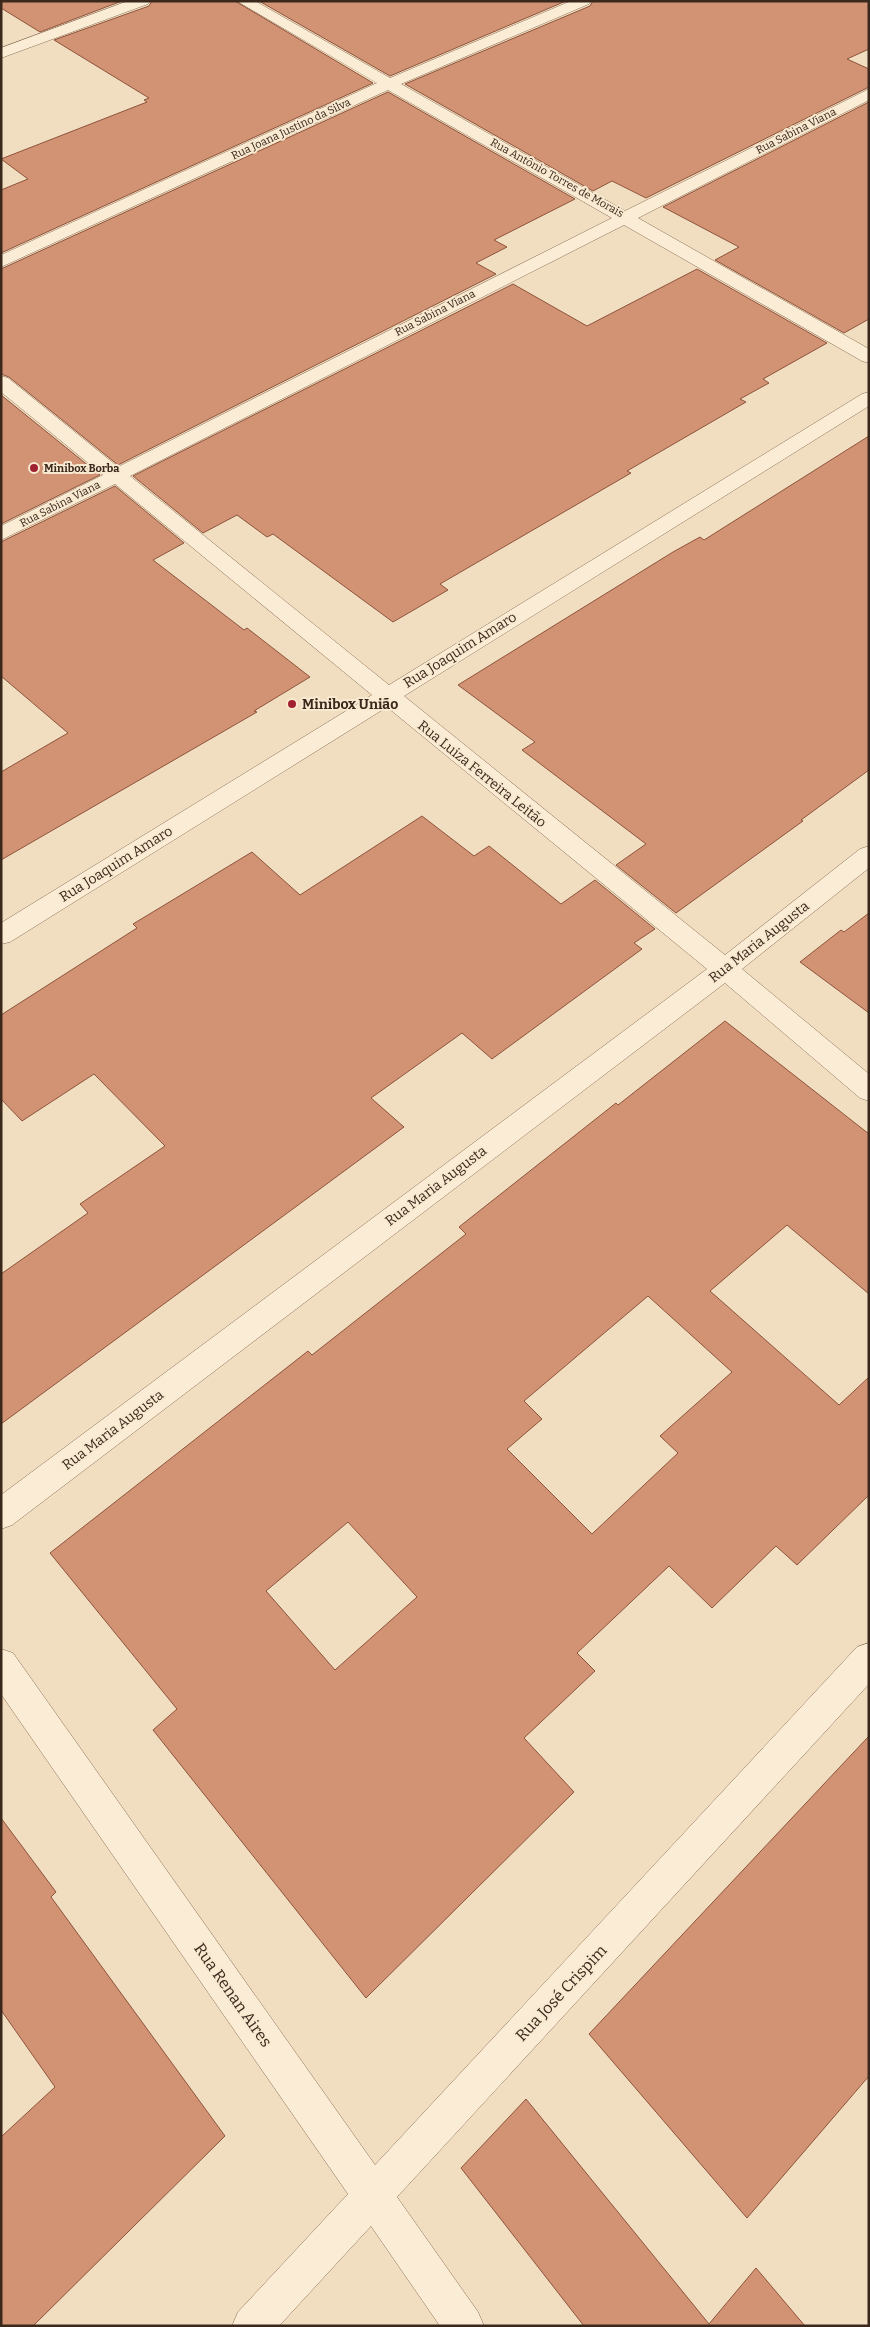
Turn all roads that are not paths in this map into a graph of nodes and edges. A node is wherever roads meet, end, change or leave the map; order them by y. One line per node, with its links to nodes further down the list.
1 (143, 1): 4 (street)
2 (244, 1): 5 (street, Rua Antônio Torres de Morais)
3 (584, 1): 5 (street, Rua Joana Justino da Silva)
4 (1, 52)
5 (388, 84): 7 (street, Rua Antônio Torres de Morais); 8 (street, Rua Joana Justino da Silva)
6 (869, 94): 7 (street, Rua Sabina Viana)
7 (625, 216): 9 (street, Rua Antônio Torres de Morais); 12 (street, Rua Sabina Viana)
8 (1, 262)
9 (869, 357)
10 (1, 382): 12 (street, Rua Luiza Ferreira Leitão)
11 (869, 398): 14 (street, Rua Joaquim Amaro)
12 (117, 475): 13 (street, Rua Sabina Viana); 14 (street, Rua Luiza Ferreira Leitão)
13 (1, 534)
14 (385, 696): 16 (street, Rua Joaquim Amaro); 17 (street, Rua Luiza Ferreira Leitão)
15 (869, 855): 17 (street, Rua Maria Augusta)
16 (1, 935)
17 (725, 969): 18 (street, Rua Luiza Ferreira Leitão); 19 (street, Rua Maria Augusta)
18 (869, 1090)
19 (1, 1514)
20 (869, 1659): 22 (street, Rua José Crispim)
21 (1, 1665): 22 (street, Rua Renan Aires)
22 (373, 2195): 23 (street, Rua José Crispim); 24 (street, Rua Renan Aires)
23 (252, 2326)
24 (464, 2326)

